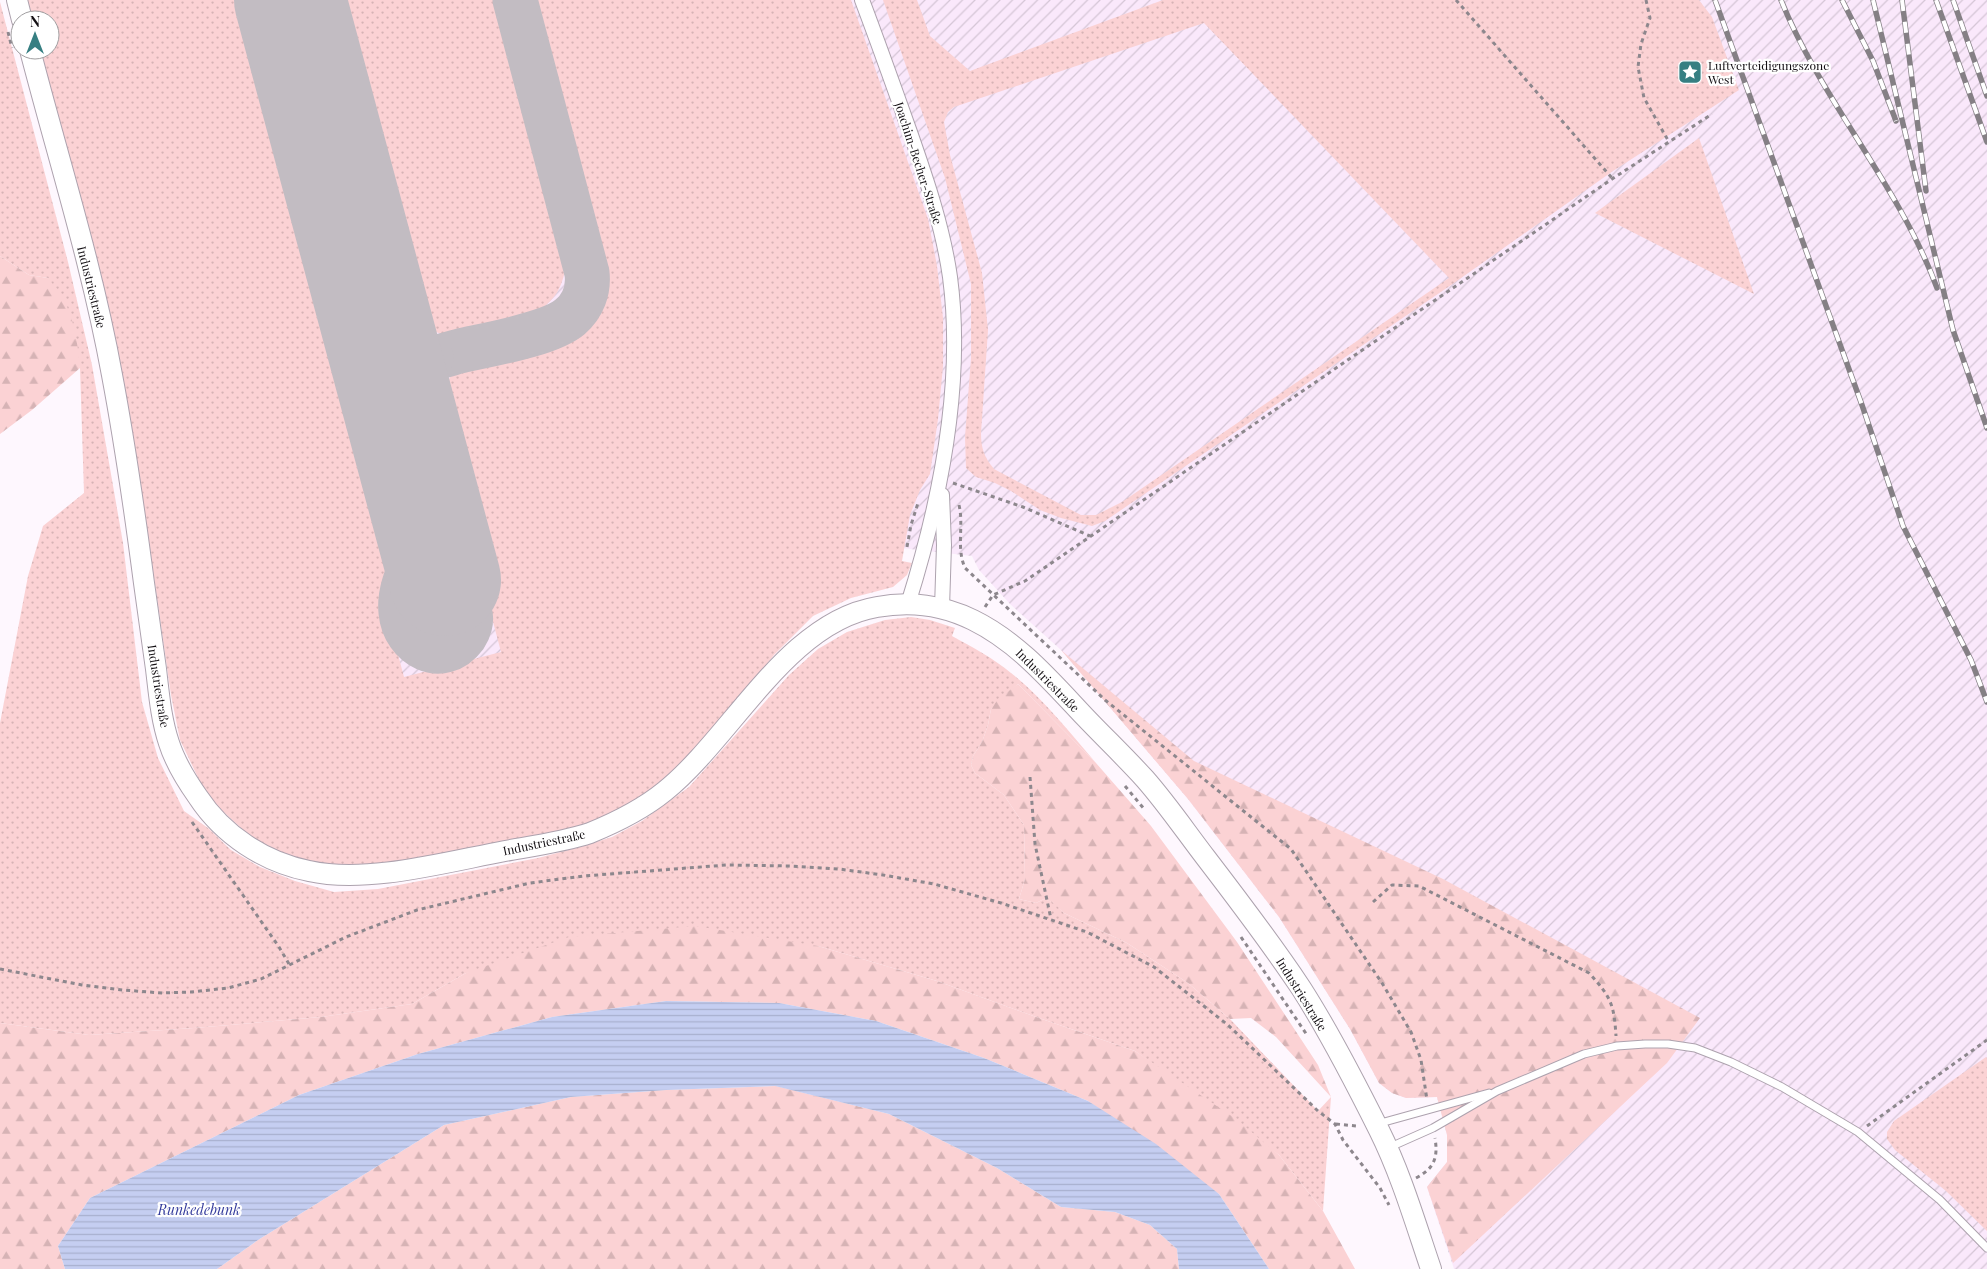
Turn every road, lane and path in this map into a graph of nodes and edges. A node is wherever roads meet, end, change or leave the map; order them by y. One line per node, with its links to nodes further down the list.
1 (862, 0): 8 (street, Joachim-Becher-Straße)
2 (1456, 0): 7 (path)
3 (1646, 0): 6 (path)
4 (33, 60): 12 (street, Industriestraße)
5 (1712, 114): 6 (path)
6 (1669, 142): 7 (path)
7 (1612, 179): 9 (path)
8 (941, 480): 9 (path); 12 (street, Joachim-Becher-Straße); 13 (street, Joachim-Becher-Straße)
9 (1090, 536): 11 (path)
10 (965, 568): 11 (path)
11 (993, 595): 25 (path)
12 (908, 604): 13 (street, Industriestraße)
13 (942, 608): 27 (street, Industriestraße)
14 (1030, 777): 18 (path)
15 (1121, 782): 16 (path)
16 (1146, 812)
17 (1373, 902): 23 (path)
18 (1052, 920): 20 (path); 33 (path)
19 (1236, 931): 22 (path)
20 (0, 969)
21 (1987, 1040): 30 (path)
22 (1311, 1041)
23 (1617, 1046): 24 (lane); 30 (lane)
24 (1497, 1091): 25 (lane); 29 (lane)
25 (1429, 1108): 27 (lane)
26 (1352, 1119): 28 (path)
27 (1376, 1124): 31 (street, Industriestraße)
28 (1355, 1126)
29 (1433, 1128): 31 (lane); 32 (path)
30 (1858, 1132): 35 (lane)
31 (1388, 1149): 32 (street, Industriestraße)
32 (1400, 1183): 33 (path); 36 (street, Industriestraße)
33 (1380, 1188): 34 (path)
34 (1391, 1209)
35 (1987, 1248)
36 (1431, 1269)

